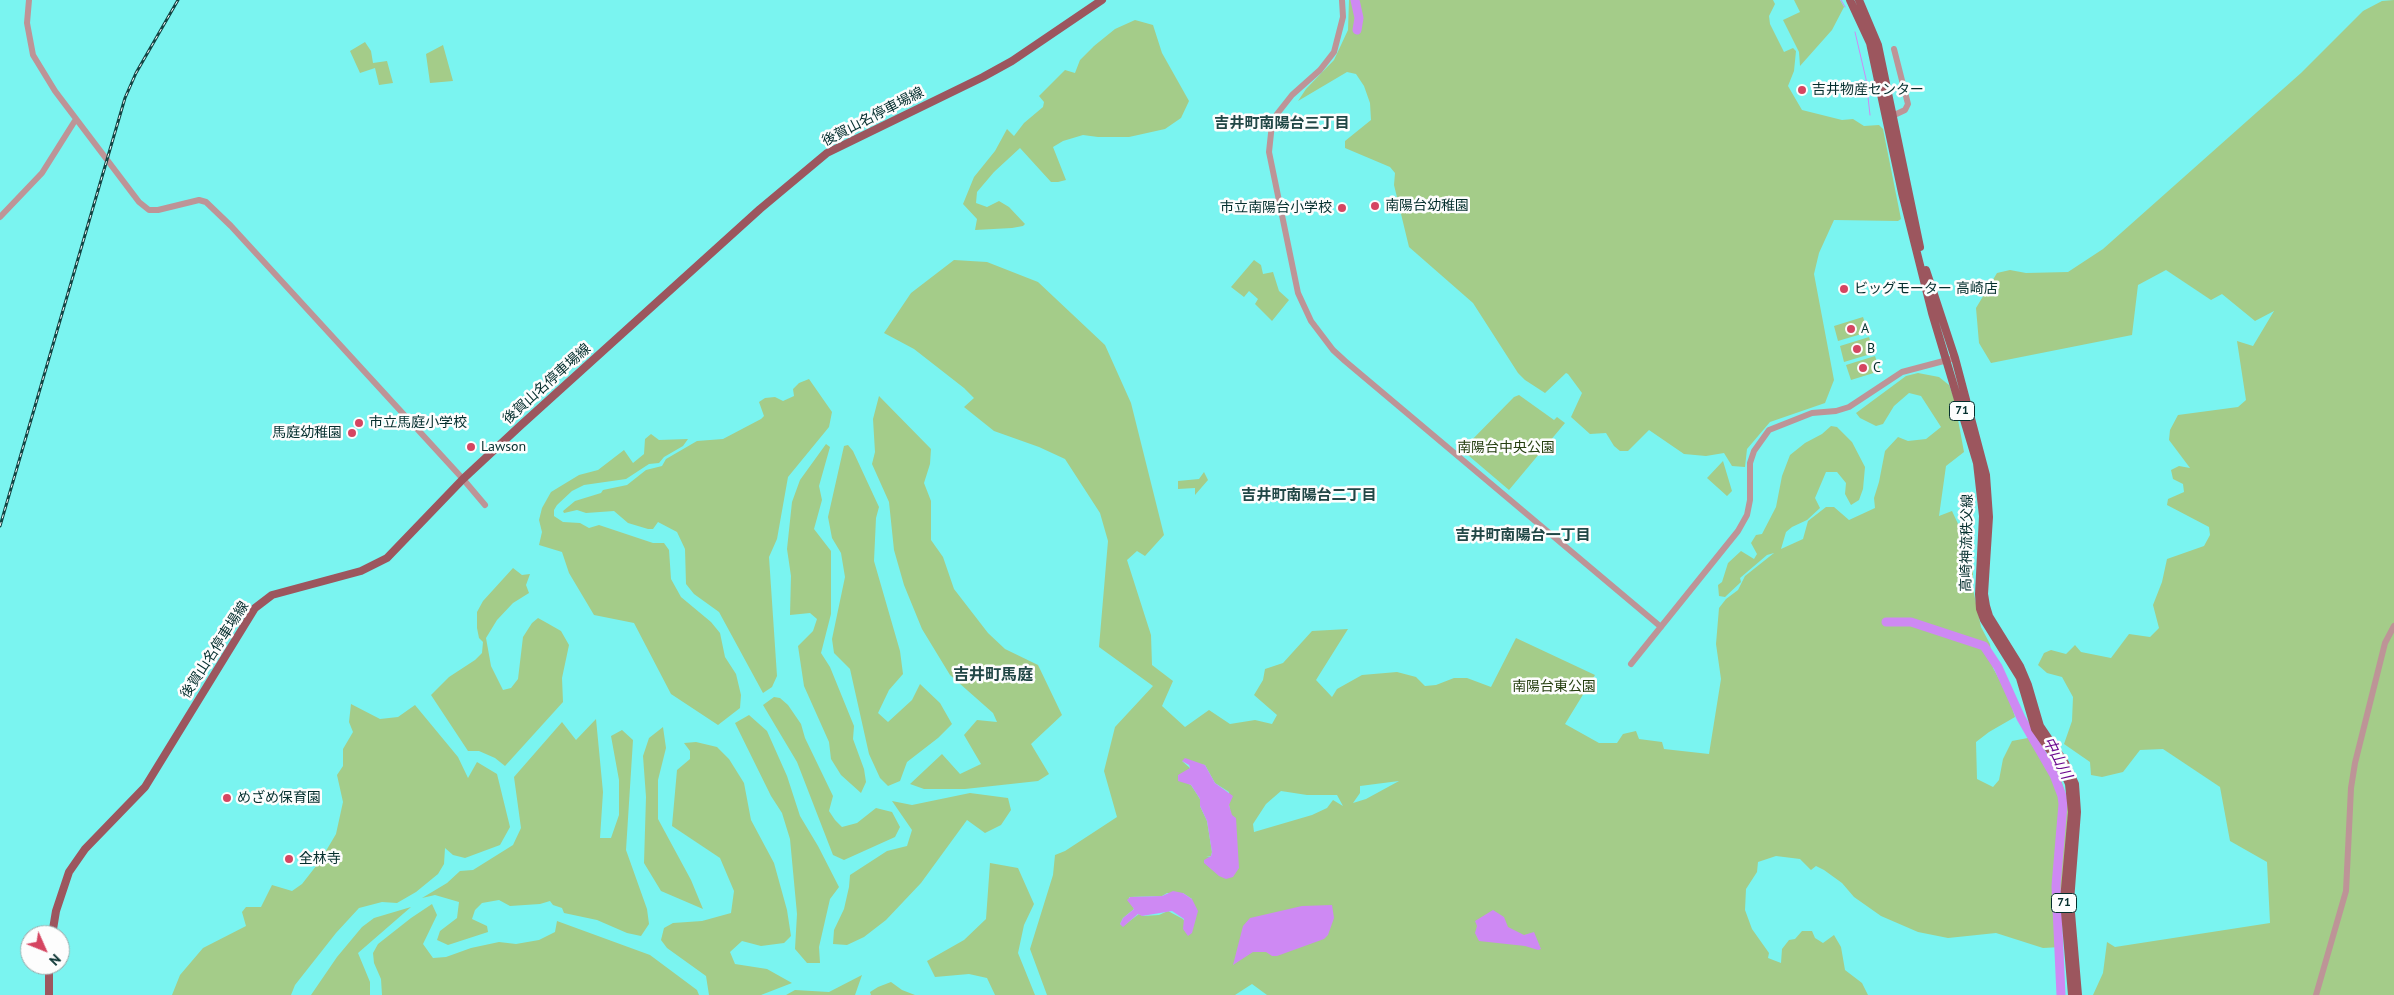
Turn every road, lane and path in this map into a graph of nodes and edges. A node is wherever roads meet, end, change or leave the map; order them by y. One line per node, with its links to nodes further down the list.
1 (29, 0): 8 (street)
2 (1102, 0): 12 (main road, 後賀山名停車場線)
3 (1342, 0): 15 (street)
4 (1850, 0): 7 (main road, 高崎神流秩父線 / 71)
5 (1859, 0): 7 (main road, 高崎神流秩父線 / 71)
6 (1894, 49): 7 (street)
7 (1889, 117): 10 (main road, 高崎神流秩父線 / 71); 11 (main road, 高崎神流秩父線 / 71)
8 (76, 119): 9 (street); 12 (street)
9 (0, 217)
10 (1955, 358): 11 (street); 17 (main road, 高崎神流秩父線 / 71)
11 (1946, 361): 15 (street); 17 (main road, 高崎神流秩父線 / 71)
12 (464, 479): 13 (street); 18 (main road, 後賀山名停車場線)
13 (485, 505)
14 (2394, 626): 23 (street)
15 (1661, 627): 16 (street)
16 (1631, 664)
17 (2074, 812): 21 (main road, 71); 22 (main road, 71)
18 (54, 925)
19 (49, 975): 20 (main road)
20 (49, 995)
21 (2072, 995)
22 (2078, 995)
23 (2316, 995)

